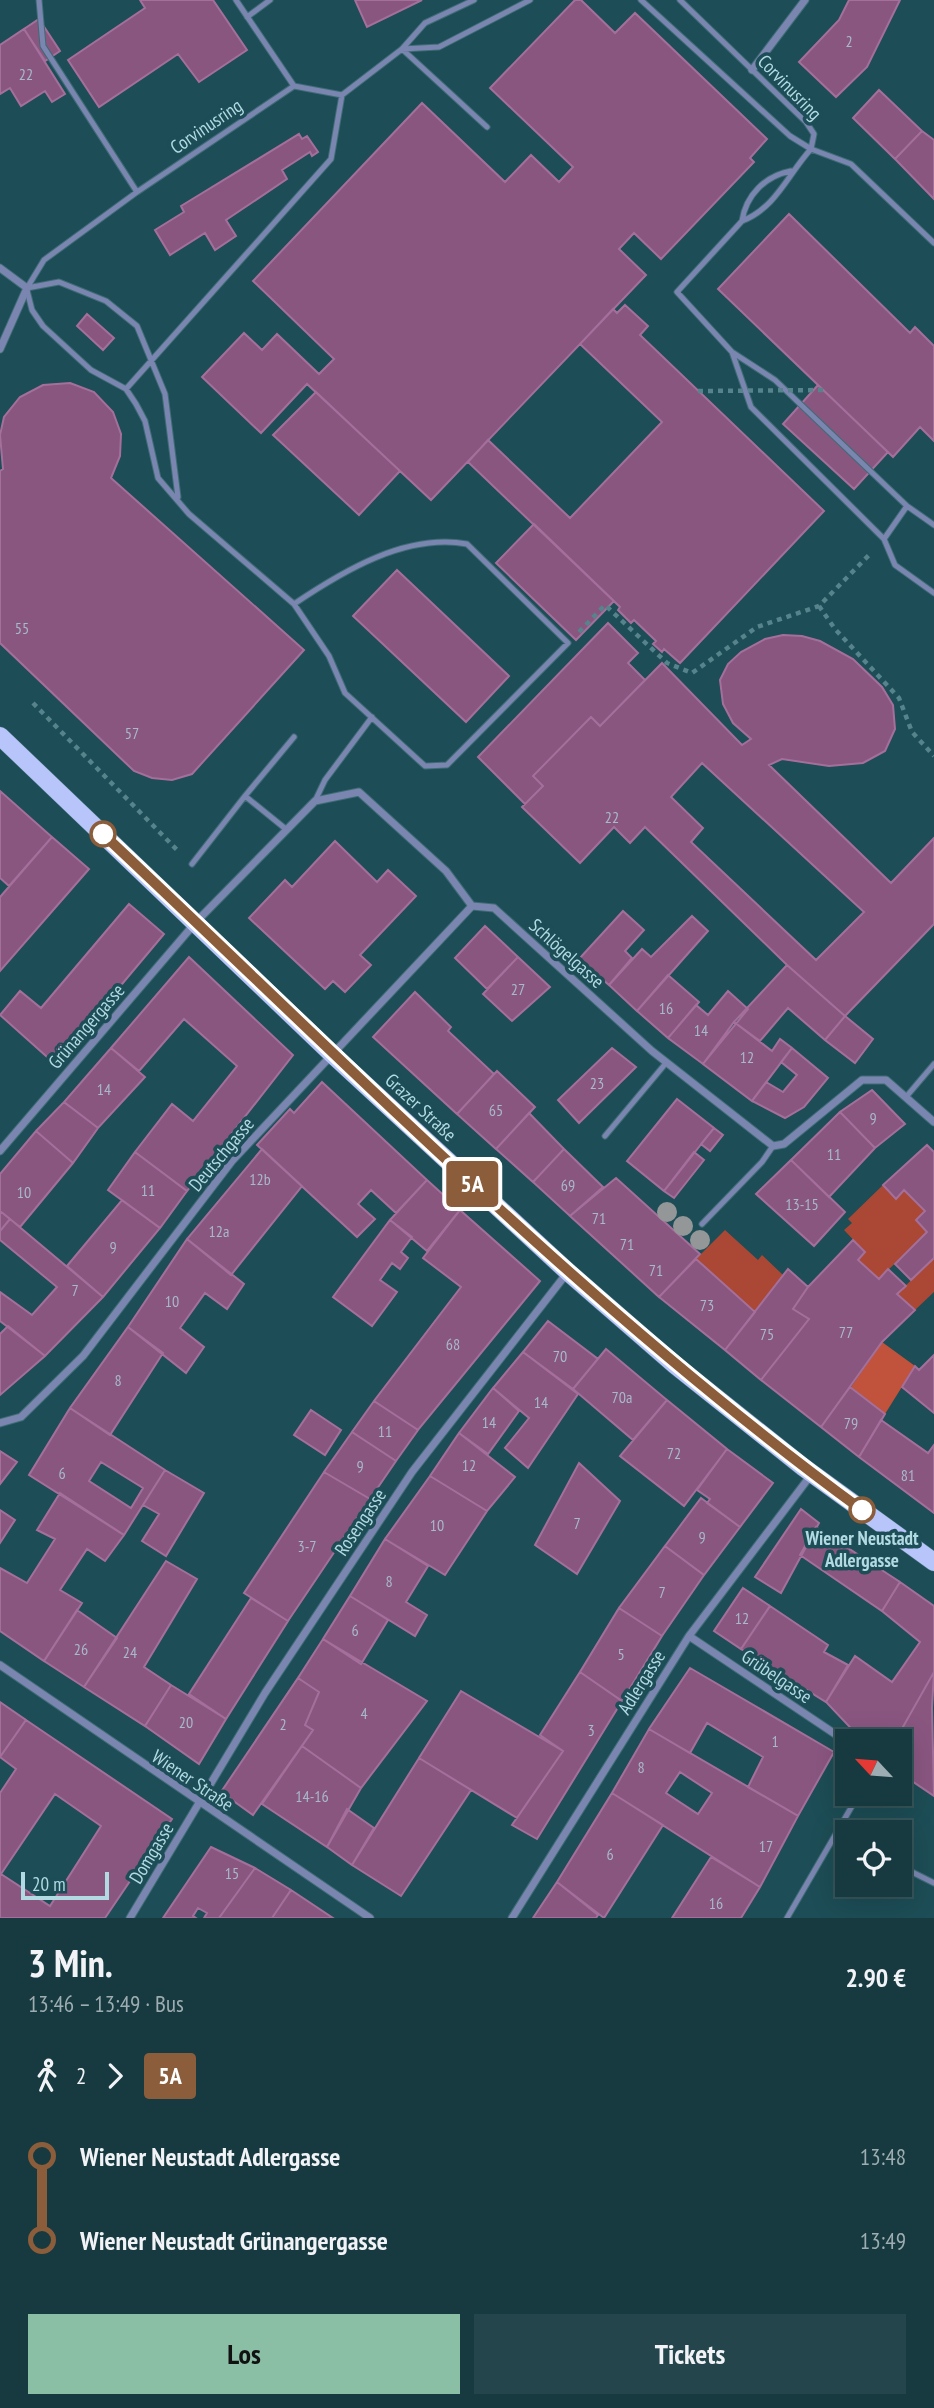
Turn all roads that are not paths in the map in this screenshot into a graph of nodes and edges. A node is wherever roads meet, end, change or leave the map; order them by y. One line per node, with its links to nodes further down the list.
1 (39, 0): 17 (lane)
2 (236, 0): 9 (lane)
3 (270, 0): 9 (lane)
4 (474, 0): 10 (lane)
5 (530, 0): 10 (lane)
6 (641, 0): 15 (lane)
7 (680, 0): 11 (lane, Corvinusring)
8 (805, 0): 11 (street)
9 (247, 17): 12 (lane)
10 (402, 49): 13 (lane); 14 (lane)
11 (751, 70): 15 (lane, Corvinusring)
12 (294, 86): 13 (lane); 17 (lane, Corvinusring)
13 (342, 95): 24 (lane)
14 (487, 127)
15 (811, 149): 16 (lane); 19 (lane, Corvinusring)
16 (791, 171): 18 (lane); 18 (lane)
17 (137, 191): 21 (lane, Corvinusring)
18 (742, 221): 23 (lane)
19 (934, 243)
20 (0, 268): 21 (street)
21 (27, 288): 22 (street, Corvinusring); 24 (lane); 25 (lane)
22 (0, 349)
23 (732, 352): 27 (lane); 29 (lane)
24 (150, 361): 25 (lane); 26 (lane)
25 (126, 389): 26 (lane)
26 (178, 499): 31 (lane)
27 (907, 506): 28 (lane); 29 (lane)
28 (934, 525)
29 (884, 539): 30 (lane)
30 (934, 593)
31 (294, 604): 32 (lane); 32 (lane)
32 (372, 717): 36 (lane)
33 (0, 736): 40 (main road, Grazer Straße)
34 (294, 737): 35 (lane)
35 (245, 796): 37 (lane); 38 (lane)
36 (315, 801): 37 (street); 39 (street)
37 (287, 830): 40 (street)
38 (192, 864)
39 (472, 906): 41 (street, Deutschgasse); 42 (street, Schlögelgasse)
40 (196, 922): 41 (main road, Grazer Straße); 48 (street, Grünangergasse)
41 (332, 1054): 50 (main road, Grazer Straße); 51 (street, Deutschgasse)
42 (666, 1063): 46 (lane); 47 (street, Schlögelgasse)
43 (934, 1063): 44 (lane)
44 (906, 1097): 45 (street); 47 (street)
45 (934, 1122)
46 (605, 1136)
47 (773, 1146): 49 (lane)
48 (0, 1150)
49 (702, 1224)
50 (568, 1272): 52 (main road, Grazer Straße); 57 (street, Rosengasse)
51 (0, 1423)
52 (812, 1474): 53 (main road, Grazer Straße); 54 (street, Adlergasse)
53 (934, 1562)
54 (689, 1636): 56 (street, Grübelgasse); 63 (street, Adlergasse)
55 (0, 1665): 57 (street, Wiener Straße)
56 (835, 1734)
57 (199, 1804): 61 (street, Domgasse); 62 (street, Wiener Straße)
58 (835, 1835): 64 (lane)
59 (912, 1872): 60 (lane)
60 (934, 1883)
61 (130, 1918)
62 (370, 1918)
63 (512, 1918)
64 (787, 1918)

